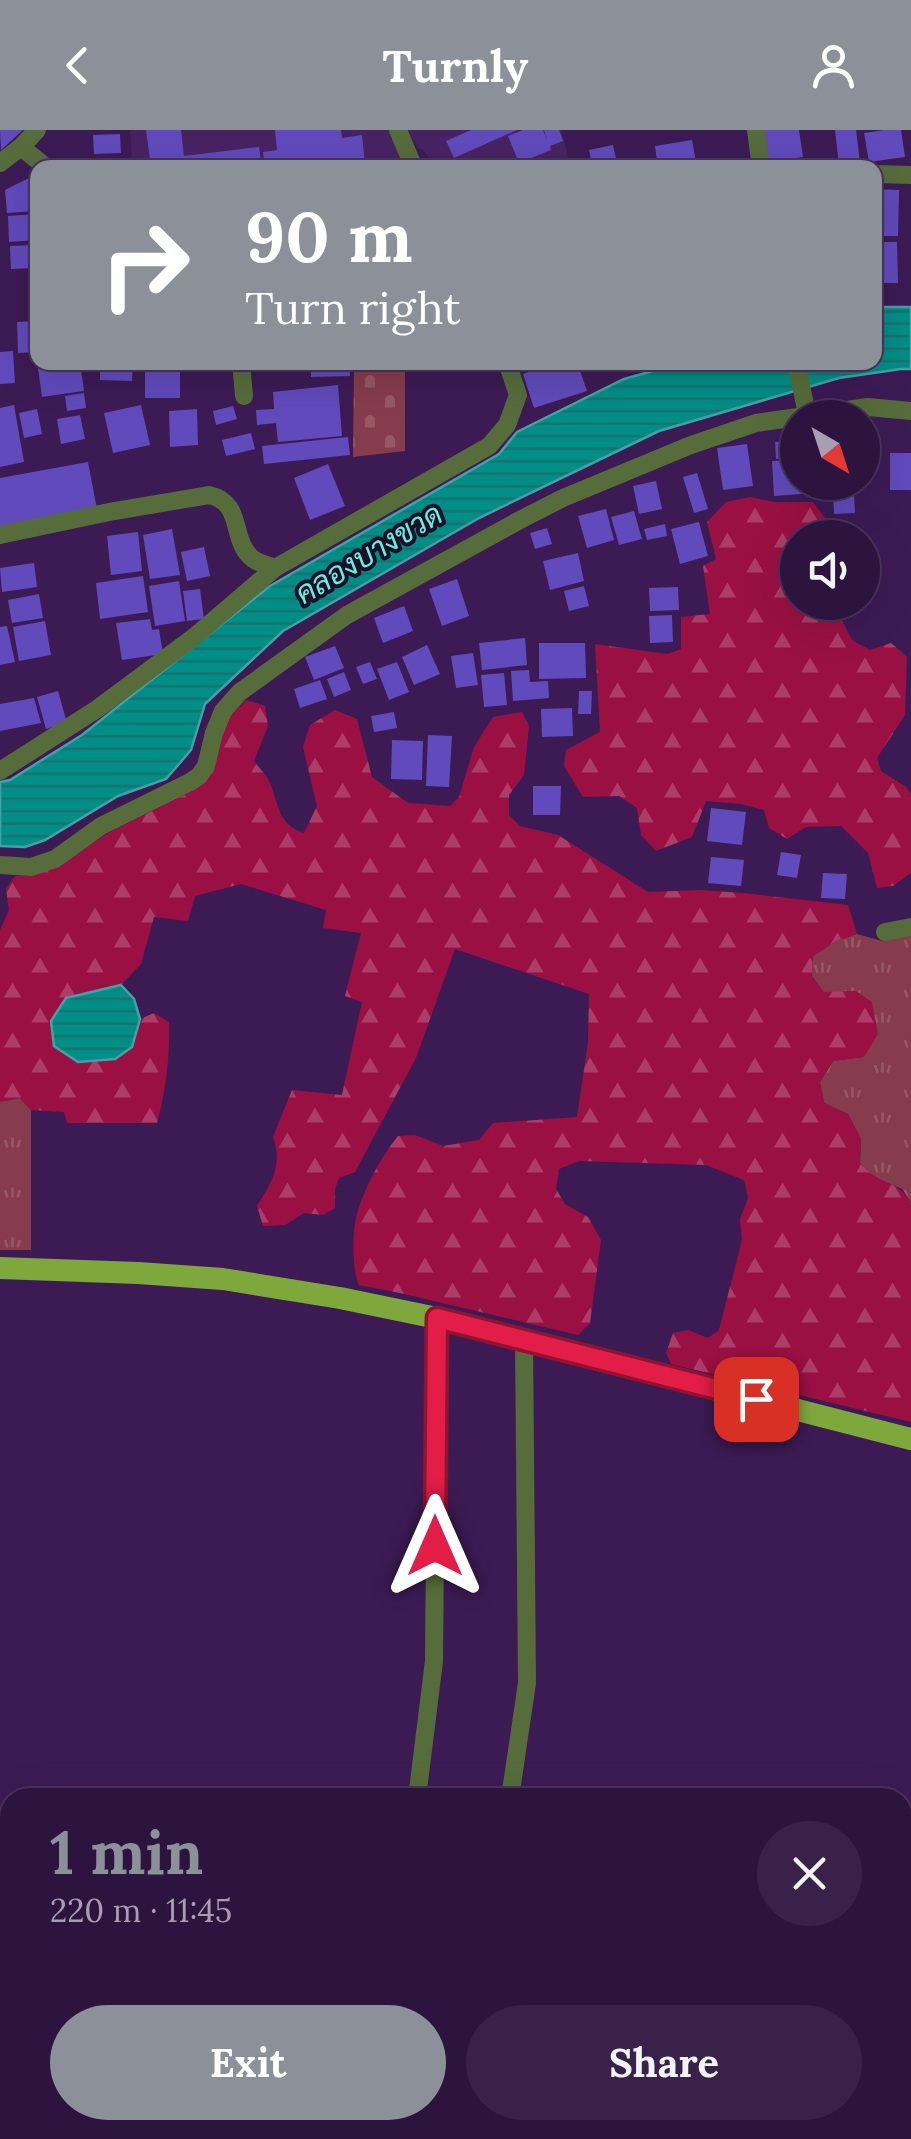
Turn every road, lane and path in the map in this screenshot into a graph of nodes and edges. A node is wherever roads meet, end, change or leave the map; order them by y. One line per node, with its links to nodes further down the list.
1 (37, 130): 4 (street)
2 (398, 130): 6 (street)
3 (756, 130): 7 (street)
4 (21, 147): 5 (street); 8 (street)
5 (37, 160)
6 (411, 160)
7 (761, 160)
8 (0, 163)
9 (882, 174): 10 (street)
10 (911, 175)
11 (242, 370): 14 (street)
12 (510, 370): 20 (street)
13 (798, 370): 15 (street)
14 (244, 396)
15 (804, 400)
16 (880, 408): 17 (street)
17 (911, 411)
18 (780, 416): 22 (street)
19 (0, 535): 20 (street)
20 (276, 568): 21 (street)
21 (0, 770)
22 (0, 865)
23 (911, 927): 24 (street)
24 (885, 932)
25 (0, 1268): 26 (main road)
26 (437, 1318): 27 (main road); 29 (street)
27 (524, 1340): 28 (main road); 30 (street)
28 (911, 1438)
29 (418, 1788)
30 (511, 1788)

